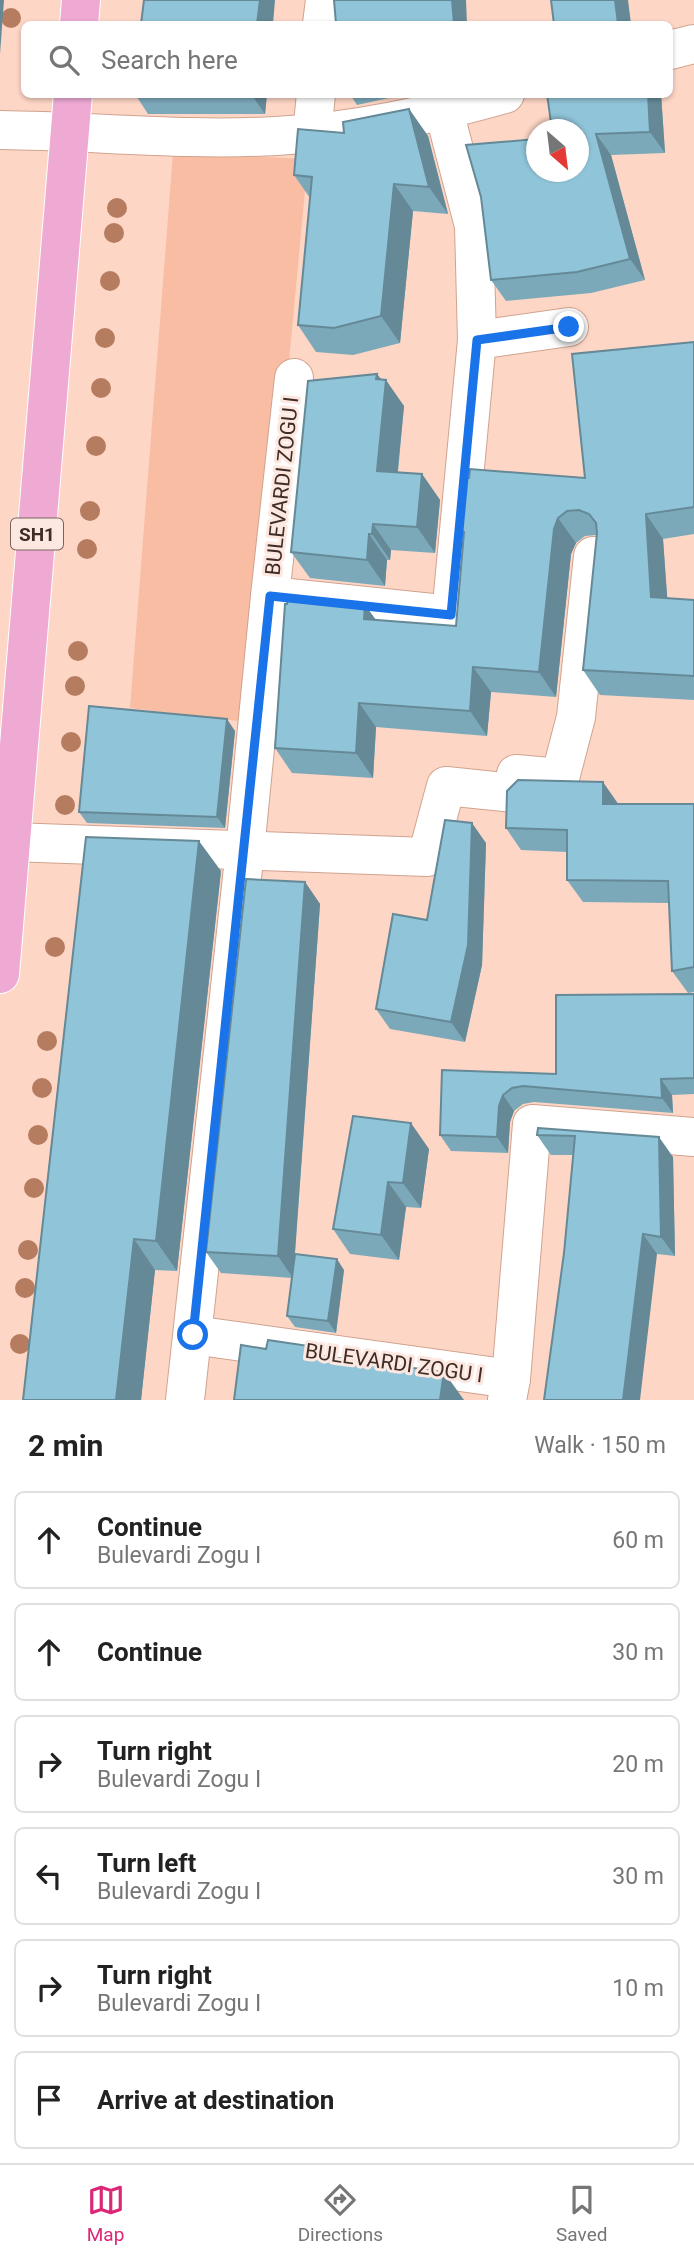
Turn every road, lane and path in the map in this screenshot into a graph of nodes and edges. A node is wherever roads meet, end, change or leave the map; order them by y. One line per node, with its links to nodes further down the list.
1 (81, 0): 3 (main road)
2 (325, 0): 4 (street)
3 (79, 21)
4 (322, 21)
5 (694, 44): 6 (street)
6 (673, 49)
7 (316, 98): 12 (street)
8 (491, 98): 9 (street)
9 (444, 111): 12 (street); 14 (street, BULEVARDI ZOGU I)
10 (72, 113): 11 (street); 12 (street); 18 (main road, SH1)
11 (0, 130)
12 (312, 134)
13 (569, 327): 14 (street)
14 (477, 340): 17 (street, BULEVARDI ZOGU I)
15 (294, 378): 17 (street, BULEVARDI ZOGU I)
16 (593, 556): 20 (street)
17 (270, 596): 20 (street)
18 (8, 790): 19 (main road, SH1)
19 (11, 842): 20 (street); 21 (main road, SH1)
20 (245, 850): 23 (street)
21 (0, 974)
22 (694, 1137): 24 (street)
23 (193, 1335): 24 (street, BULEVARDI ZOGU I); 25 (street)
24 (509, 1390)
25 (185, 1400)

